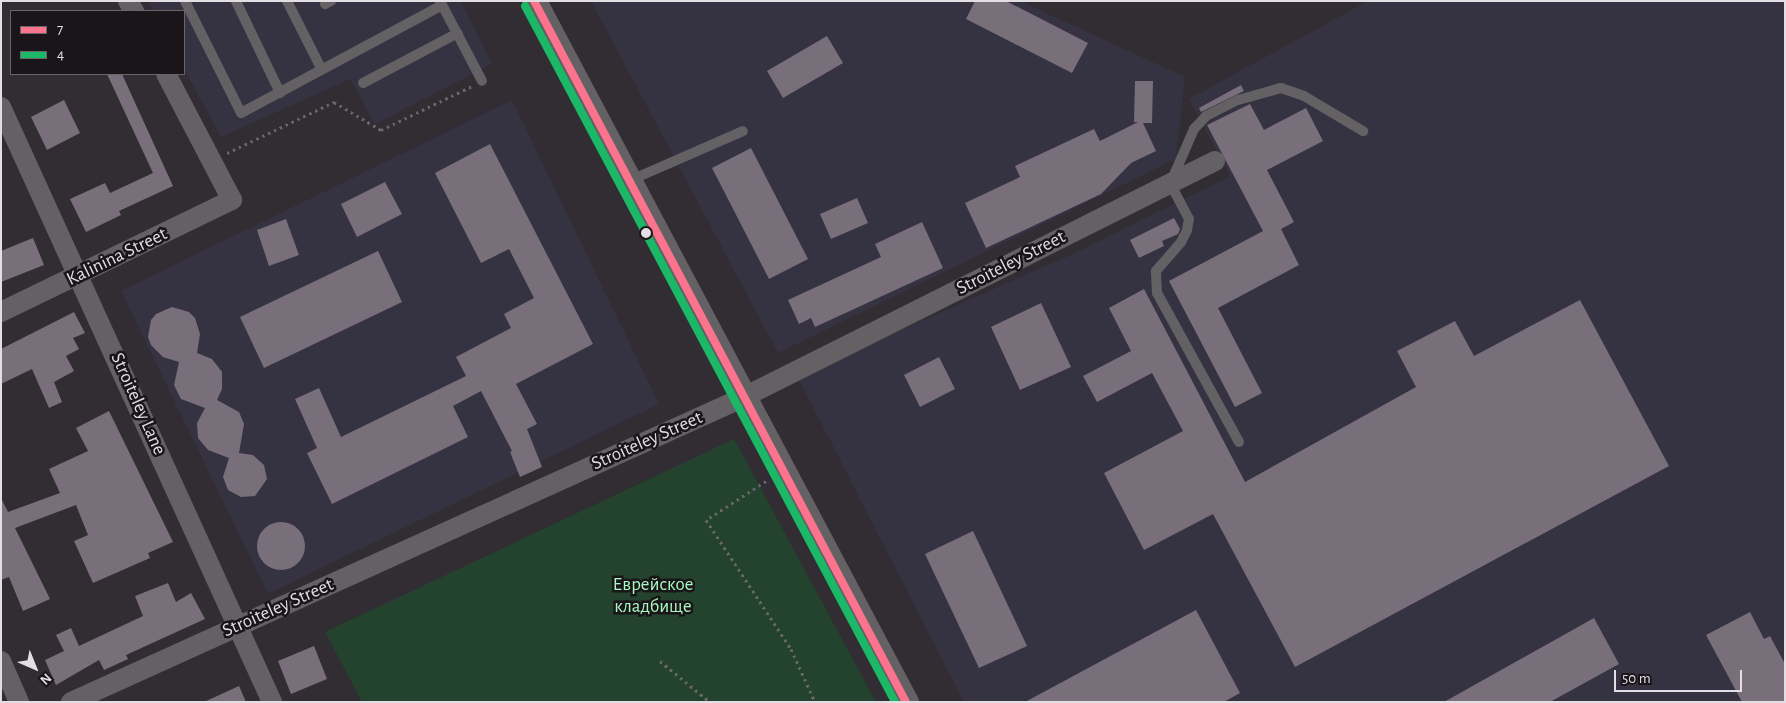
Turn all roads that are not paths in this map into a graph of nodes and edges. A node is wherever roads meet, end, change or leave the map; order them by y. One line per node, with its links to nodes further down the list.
1 (185, 1): 11 (lane)
2 (236, 1): 11 (lane)
3 (287, 1): 7 (lane)
4 (534, 1): 16 (street)
5 (441, 3): 6 (lane); 7 (lane)
6 (458, 33): 9 (lane); 10 (lane)
7 (322, 70): 11 (lane)
8 (167, 75): 18 (street, Kalinina Street)
9 (482, 82)
10 (362, 83)
11 (280, 93)
12 (1, 106): 18 (street, Stroiteley Lane)
13 (743, 131): 16 (lane)
14 (1363, 131): 17 (lane)
15 (1214, 161): 17 (street, Stroiteley Street)
16 (631, 180): 20 (street)
17 (1170, 184): 20 (street, Stroiteley Street); 21 (lane)
18 (80, 275): 19 (street, Kalinina Street); 22 (street, Stroiteley Lane)
19 (1, 312)
20 (742, 398): 22 (street, Stroiteley Street); 27 (street)
21 (1239, 442)
22 (238, 627): 25 (street, Stroiteley Street); 26 (street, Stroiteley Lane)
23 (1, 661): 24 (street)
24 (19, 702)
25 (71, 702)
26 (272, 702)
27 (906, 702)

